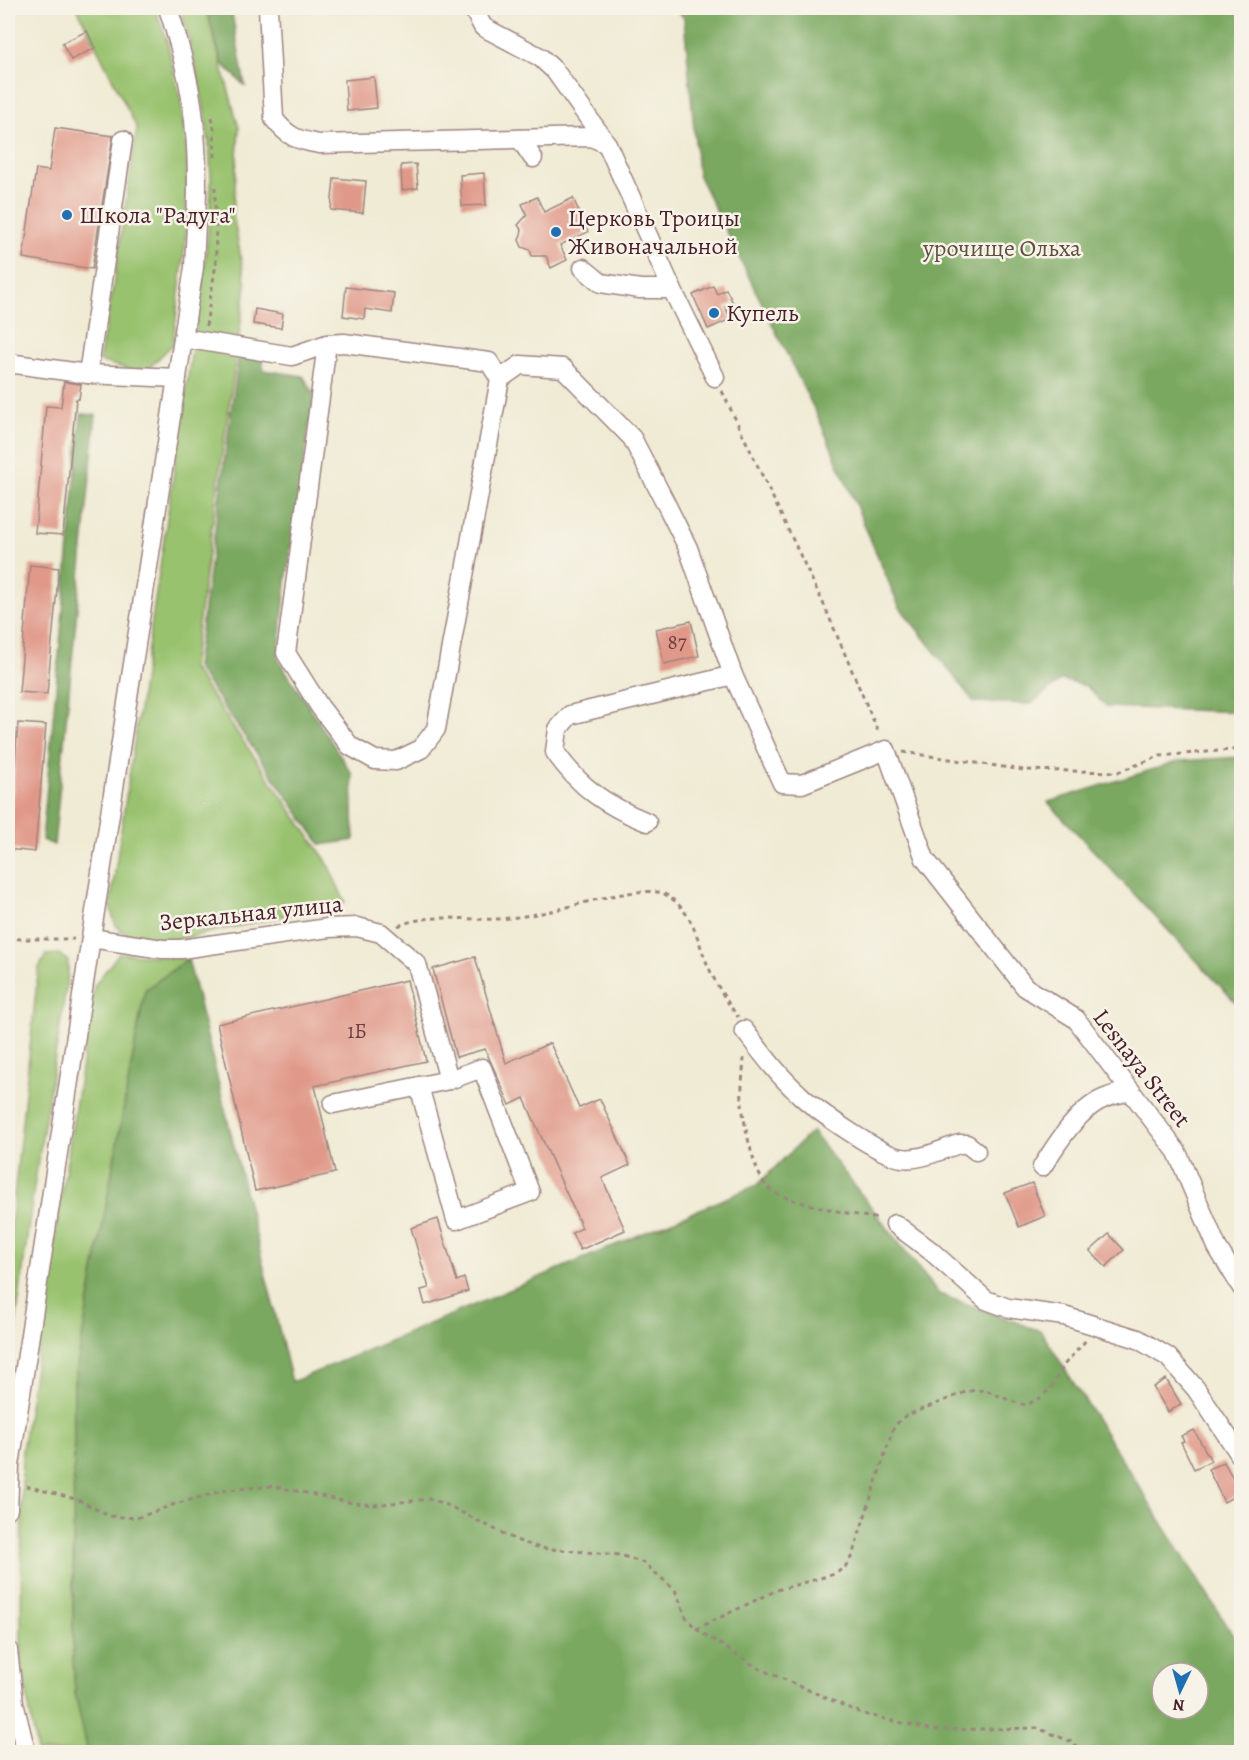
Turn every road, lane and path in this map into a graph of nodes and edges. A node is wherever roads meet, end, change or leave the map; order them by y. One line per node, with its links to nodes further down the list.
1 (168, 8): 10 (street)
2 (268, 8): 4 (street)
3 (473, 8): 6 (street)
4 (520, 139): 6 (street); 7 (street)
5 (123, 140): 13 (street)
6 (607, 144): 9 (street)
7 (533, 158)
8 (583, 267): 9 (street)
9 (672, 289): 14 (street)
10 (183, 338): 11 (street); 15 (street)
11 (327, 344): 16 (street); 16 (street)
12 (8, 363): 13 (street)
13 (88, 374): 15 (street)
14 (715, 377): 19 (path)
15 (177, 378): 23 (street)
16 (500, 379): 17 (street)
17 (733, 675): 19 (street); 20 (street)
18 (1242, 749): 19 (path)
19 (886, 750): 27 (street, Lesnaya Street)
20 (647, 822)
21 (381, 933): 23 (street, Зеркальная улица); 24 (path); 25 (street, Зеркальная улица)
22 (8, 937): 23 (path)
23 (91, 938): 36 (street)
24 (744, 1030): 29 (street); 31 (path)
25 (449, 1080): 26 (street); 26 (street)
26 (419, 1086): 28 (street)
27 (1131, 1091): 30 (street); 32 (street, Lesnaya Street)
28 (333, 1104)
29 (976, 1151)
30 (1042, 1167)
31 (895, 1224): 33 (street)
32 (1242, 1288)
33 (1098, 1327): 34 (street); 37 (path)
34 (1242, 1458)
35 (19, 1484): 37 (path)
36 (8, 1509)
37 (696, 1629): 40 (path)
38 (8, 1650): 39 (street)
39 (26, 1752)
40 (1082, 1752)

